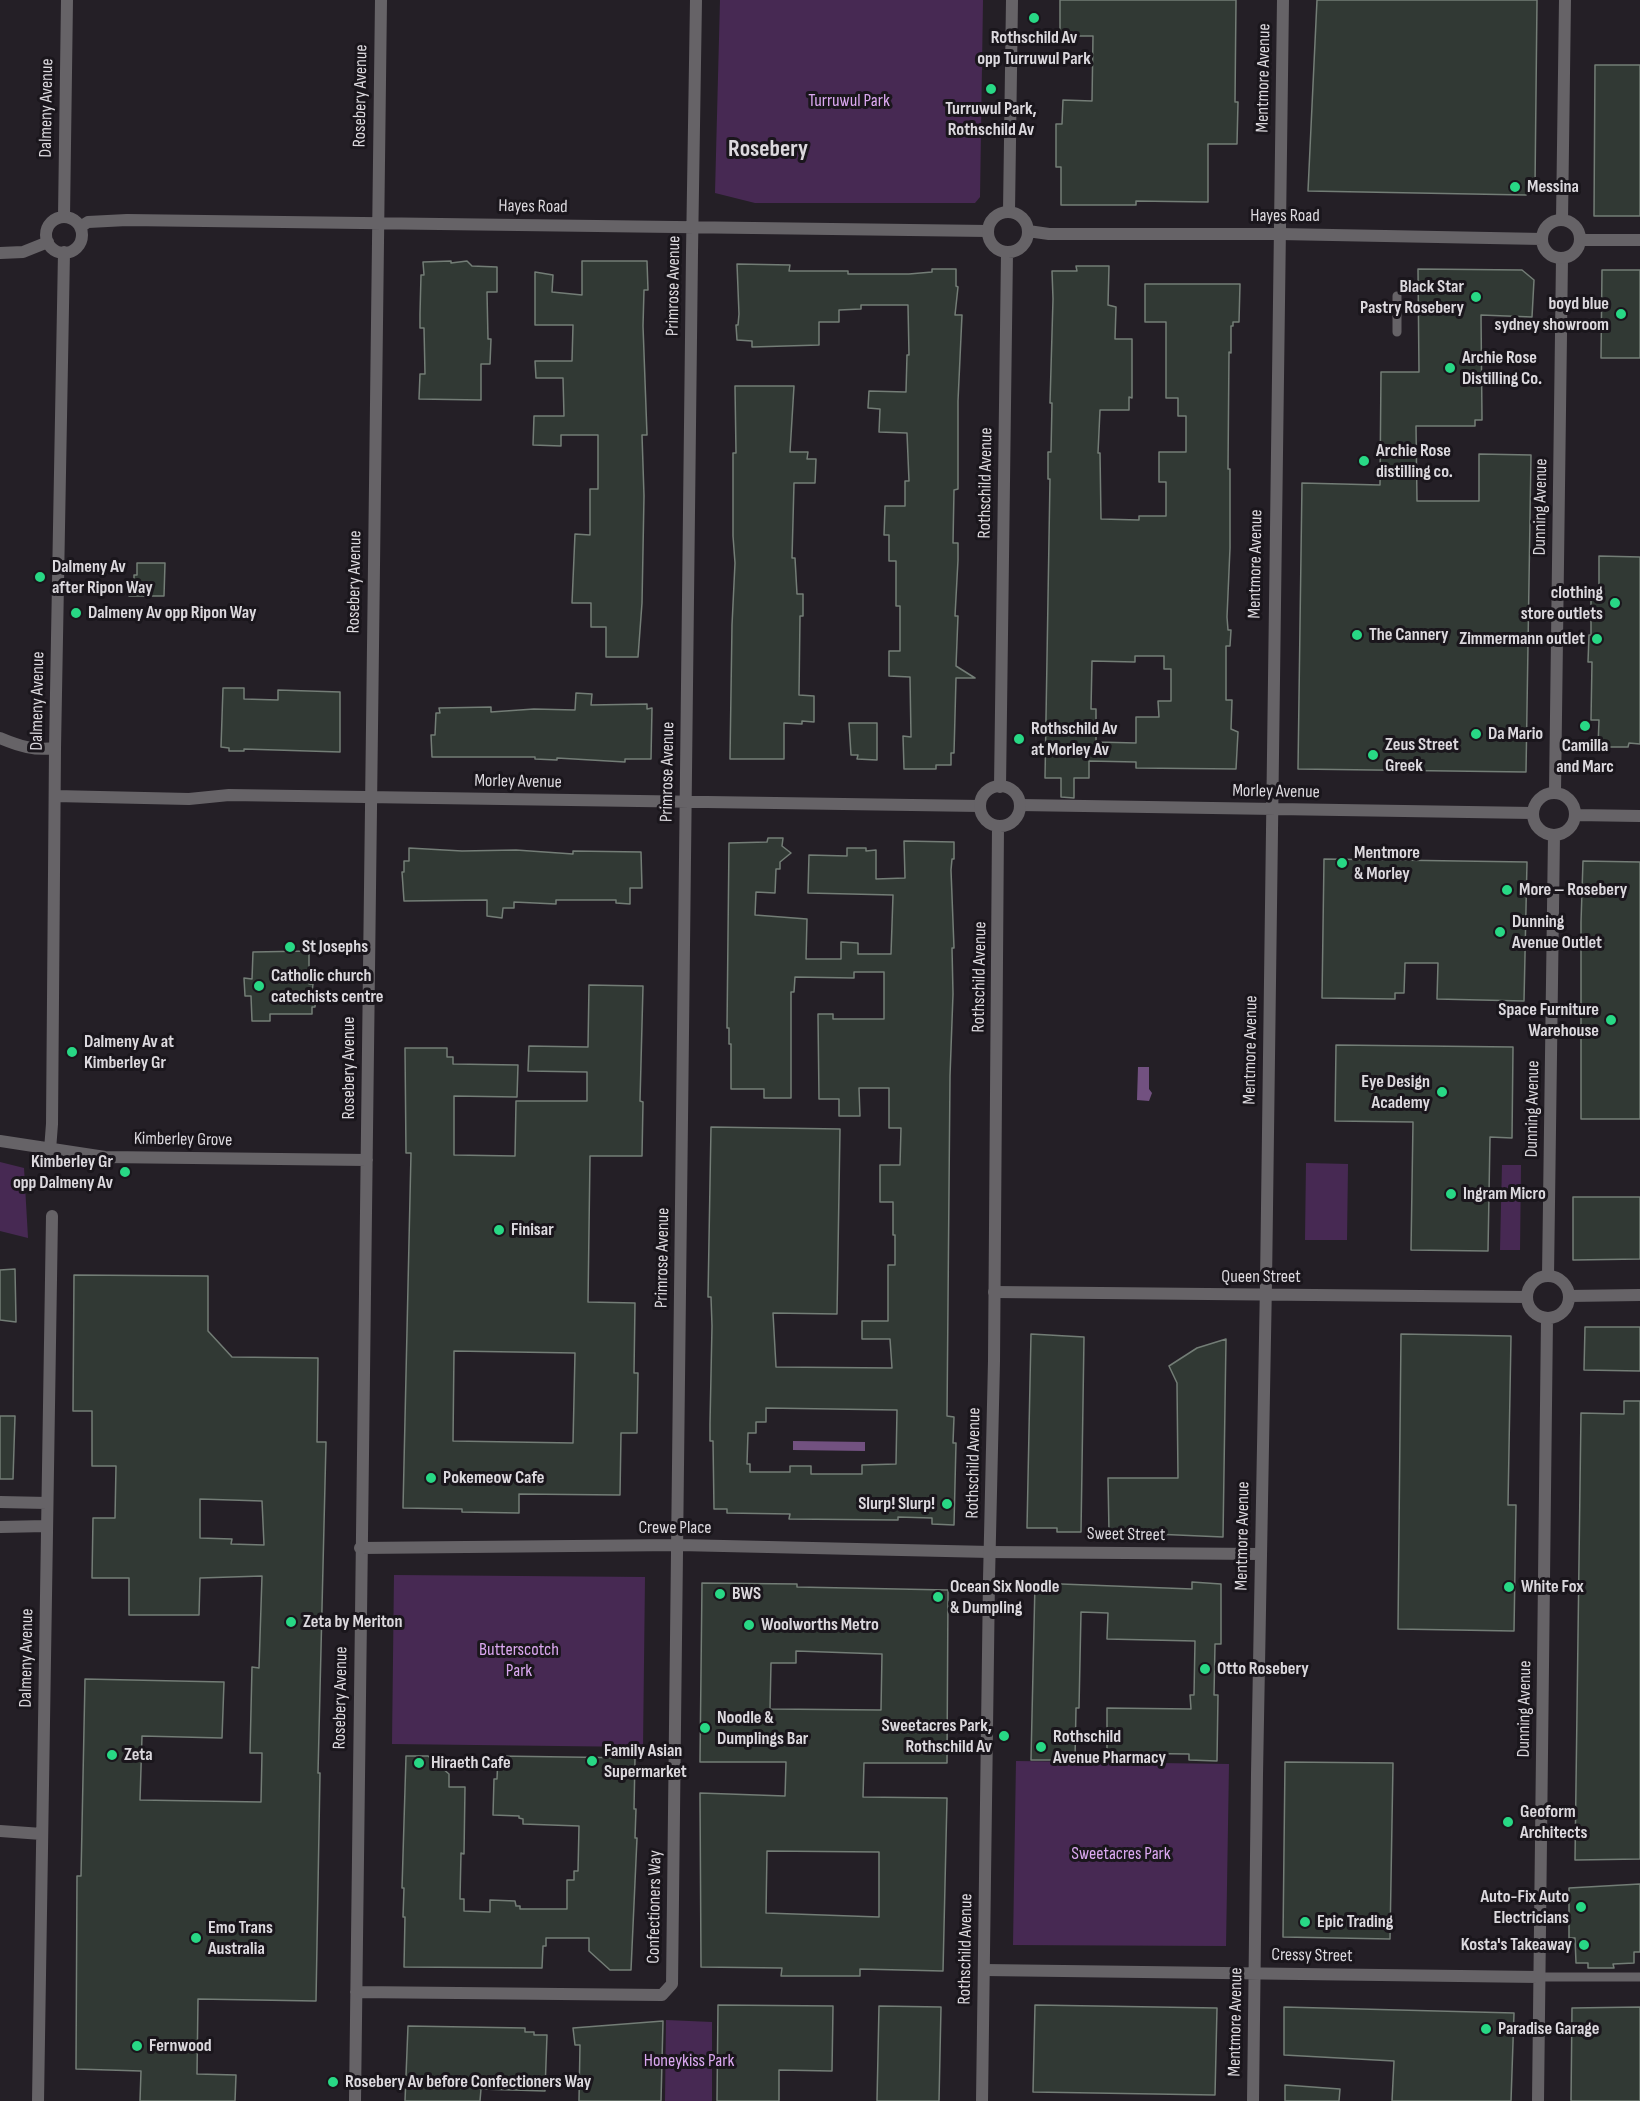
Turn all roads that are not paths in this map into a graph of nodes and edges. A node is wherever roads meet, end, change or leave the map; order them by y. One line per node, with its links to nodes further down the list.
1 (67, 0): 8 (street, Dalmeny Avenue)
2 (381, 0): 10 (street, Rosebery Avenue)
3 (696, 0): 12 (street, Primrose Avenue)
4 (1012, 0): 7 (street)
5 (1283, 0): 15 (street, Mentmore Avenue)
6 (1565, 0): 9 (street)
7 (1009, 211): 13 (street); 14 (street)
8 (64, 217): 11 (street); 19 (street)
9 (1562, 220): 16 (street); 17 (street)
10 (378, 223): 11 (street, Hayes Road); 12 (street, Hayes Road); 31 (street, Rosebery Avenue)
11 (80, 227): 20 (street)
12 (693, 227): 13 (street, Hayes Road); 32 (street, Primrose Avenue)
13 (988, 231): 21 (street)
14 (1028, 231): 15 (street, Hayes Road); 21 (street)
15 (1280, 234): 16 (street, Hayes Road); 35 (street, Mentmore Avenue)
16 (1542, 239): 23 (street)
17 (1580, 240): 18 (street); 23 (street)
18 (1640, 240)
19 (48, 242): 20 (street); 22 (street)
20 (63, 252): 27 (street, Dalmeny Avenue)
21 (1007, 252): 28 (street, Rothschild Avenue)
22 (0, 253)
23 (1562, 258): 29 (street, Dunning Avenue)
24 (1397, 296): 25 (lane)
25 (1397, 332)
26 (0, 738): 27 (street)
27 (55, 748): 30 (street, Dalmeny Avenue)
28 (1000, 786): 33 (street); 34 (street)
29 (1555, 792): 36 (street); 37 (street)
30 (55, 796): 31 (street, Morley Avenue); 42 (street, Dalmeny Avenue)
31 (371, 797): 32 (street, Morley Avenue); 43 (street, Rosebery Avenue)
32 (685, 802): 33 (street, Morley Avenue); 56 (street, Primrose Avenue)
33 (980, 806): 39 (street)
34 (1020, 806): 35 (street, Morley Avenue); 39 (street)
35 (1271, 810): 36 (street, Morley Avenue); 47 (street, Mentmore Avenue)
36 (1532, 813): 40 (street)
37 (1575, 815): 38 (street); 40 (street)
38 (1640, 816)
39 (998, 826): 46 (street, Rothschild Avenue)
40 (1554, 835): 45 (street, Dunning Avenue)
41 (0, 1141): 42 (street, Kimberley Grove)
42 (50, 1150): 43 (street, Kimberley Grove)
43 (367, 1160): 57 (street, Rosebery Avenue)
44 (52, 1216): 53 (street, Dalmeny Avenue)
45 (1548, 1276): 49 (street); 50 (street)
46 (994, 1292): 47 (street, Queen Street); 58 (street, Rothschild Avenue)
47 (1265, 1295): 50 (street, Queen Street); 59 (street, Mentmore Avenue)
48 (1640, 1295): 49 (street)
49 (1569, 1296): 51 (street)
50 (1527, 1297): 51 (street)
51 (1547, 1318): 64 (street, Dunning Avenue)
52 (0, 1502): 53 (street)
53 (47, 1503): 54 (street, Dalmeny Avenue)
54 (46, 1526): 55 (street); 61 (street, Dalmeny Avenue)
55 (0, 1527)
56 (679, 1545): 57 (street, Crewe Place); 58 (street, Crewe Place); 66 (street, Confectioners Way)
57 (360, 1548): 66 (street, Rosebery Avenue)
58 (990, 1552): 59 (street, Sweet Street); 62 (street, Rothschild Avenue)
59 (1262, 1554): 63 (street, Mentmore Avenue)
60 (0, 1831): 61 (street)
61 (42, 1834): 67 (street, Dalmeny Avenue)
62 (984, 1970): 63 (street, Cressy Street); 69 (street, Rothschild Avenue)
63 (1254, 1974): 64 (street, Cressy Street); 70 (street, Mentmore Avenue)
64 (1539, 1977): 65 (lane, Cressy Street); 71 (street, Dunning Avenue)
65 (1640, 1977)
66 (356, 1992): 68 (street, Rosebery Avenue)
67 (38, 2101)
68 (355, 2101)
69 (982, 2101)
70 (1253, 2101)
71 (1538, 2101)

